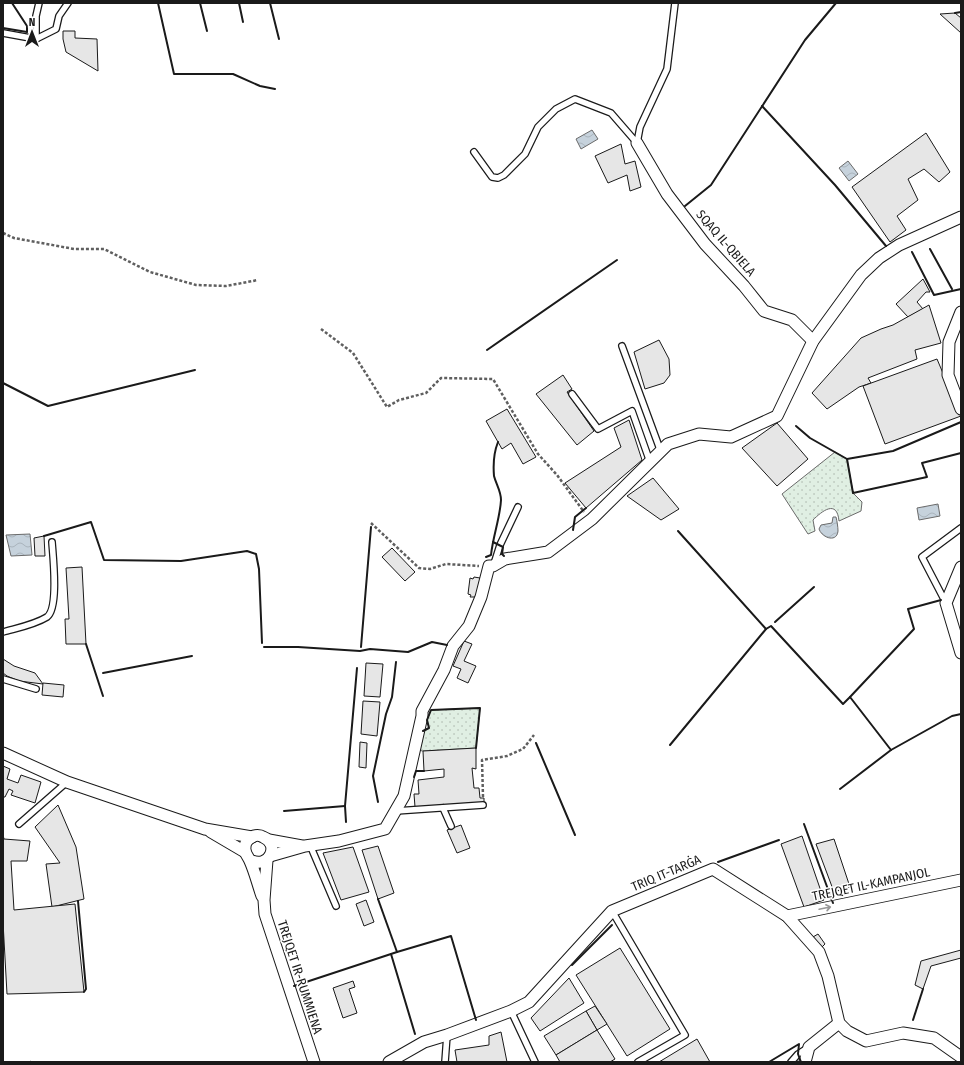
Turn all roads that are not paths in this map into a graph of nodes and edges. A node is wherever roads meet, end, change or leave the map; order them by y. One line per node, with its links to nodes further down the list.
1 (39, 3): 5 (lane)
2 (68, 3): 5 (lane)
3 (675, 3): 6 (lane)
4 (3, 33): 5 (lane)
5 (36, 39)
6 (637, 143): 7 (lane, SQAQ IL-QBIELA); 10 (street, SQAQ IL-QBIELA)
7 (474, 152)
8 (960, 221): 10 (street)
9 (961, 312): 13 (street)
10 (813, 341): 14 (street)
11 (622, 346): 14 (lane)
12 (572, 394): 15 (lane)
13 (961, 409)
14 (660, 452): 15 (street)
15 (650, 462): 19 (street)
16 (518, 507): 19 (lane)
17 (961, 528): 21 (lane)
18 (52, 542): 22 (lane)
19 (491, 566): 30 (street)
20 (961, 567): 21 (street)
21 (946, 603): 23 (street)
22 (3, 632)
23 (961, 653)
24 (3, 680): 25 (lane)
25 (36, 689)
26 (3, 753): 27 (street)
27 (67, 782): 31 (lane); 33 (street)
28 (483, 805): 29 (lane)
29 (443, 808): 30 (lane); 32 (lane)
30 (395, 811): 36 (street)
31 (19, 824)
32 (451, 826)
33 (205, 829): 34 (street); 37 (street)
34 (252, 837): 35 (street); 37 (street)
35 (269, 840): 36 (street); 38 (street)
36 (307, 846): 38 (street); 41 (lane)
37 (247, 856): 38 (street); 40 (street, TREJQET IR-RUMMIENA)
38 (268, 858): 40 (street, TREJQET IR-RUMMIENA)
39 (961, 880): 43 (street, TREJQET IL-KAMPANJOL, one-way to 39)
40 (264, 900): 49 (street, TREJQET IR-RUMMIENA)
41 (336, 906)
42 (612, 911): 43 (street, TRIQ IT-TARĠA); 44 (street, TRIQ IT-TARĠA); 53 (lane)
43 (787, 916): 45 (street, TRIQ IT-TARĠA)
44 (511, 1011): 46 (street, TRIQ IT-TARĠA); 52 (lane)
45 (839, 1023): 47 (street); 48 (street)
46 (447, 1035): 50 (street, TRIQ IT-TARĠA); 51 (lane)
47 (809, 1047): 54 (lane); 55 (street)
48 (961, 1057)
49 (314, 1062)
50 (389, 1062)
51 (445, 1062)
52 (535, 1062)
53 (638, 1062)
54 (792, 1062)
55 (805, 1062)

